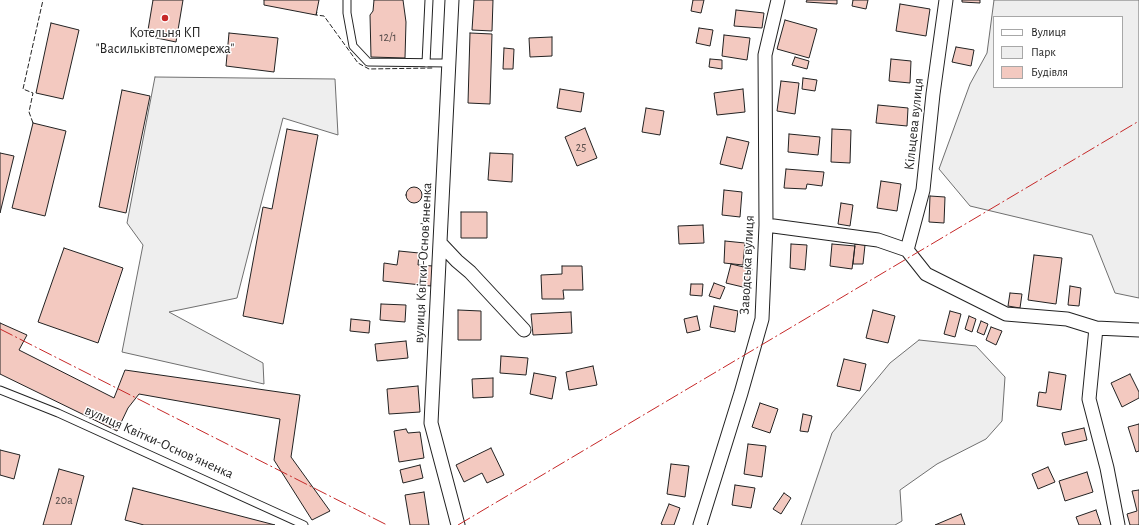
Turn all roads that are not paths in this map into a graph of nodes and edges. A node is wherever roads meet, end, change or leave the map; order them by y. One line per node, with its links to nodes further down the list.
1 (347, 0): 6 (lane)
2 (429, 0): 6 (lane)
3 (452, 0): 7 (street, вулиця Квітки-Основʼяненка)
4 (778, 0): 8 (street, Заводська вулиця)
5 (946, 0): 10 (street, Кільцева вулиця)
6 (426, 63): 7 (lane)
7 (448, 63): 9 (street, вулиця Квітки-Основʼяненка)
8 (766, 225): 10 (street); 17 (street, Заводська вулиця)
9 (440, 243): 12 (street); 16 (street, вулиця Квітки-Основʼяненка)
10 (907, 250): 11 (street)
11 (1096, 328): 13 (street); 18 (street)
12 (524, 330)
13 (1139, 330)
14 (0, 390): 15 (lane, вулиця Квітки-Основʼяненка)
15 (304, 525)
16 (458, 525)
17 (700, 525)
18 (1118, 525)

